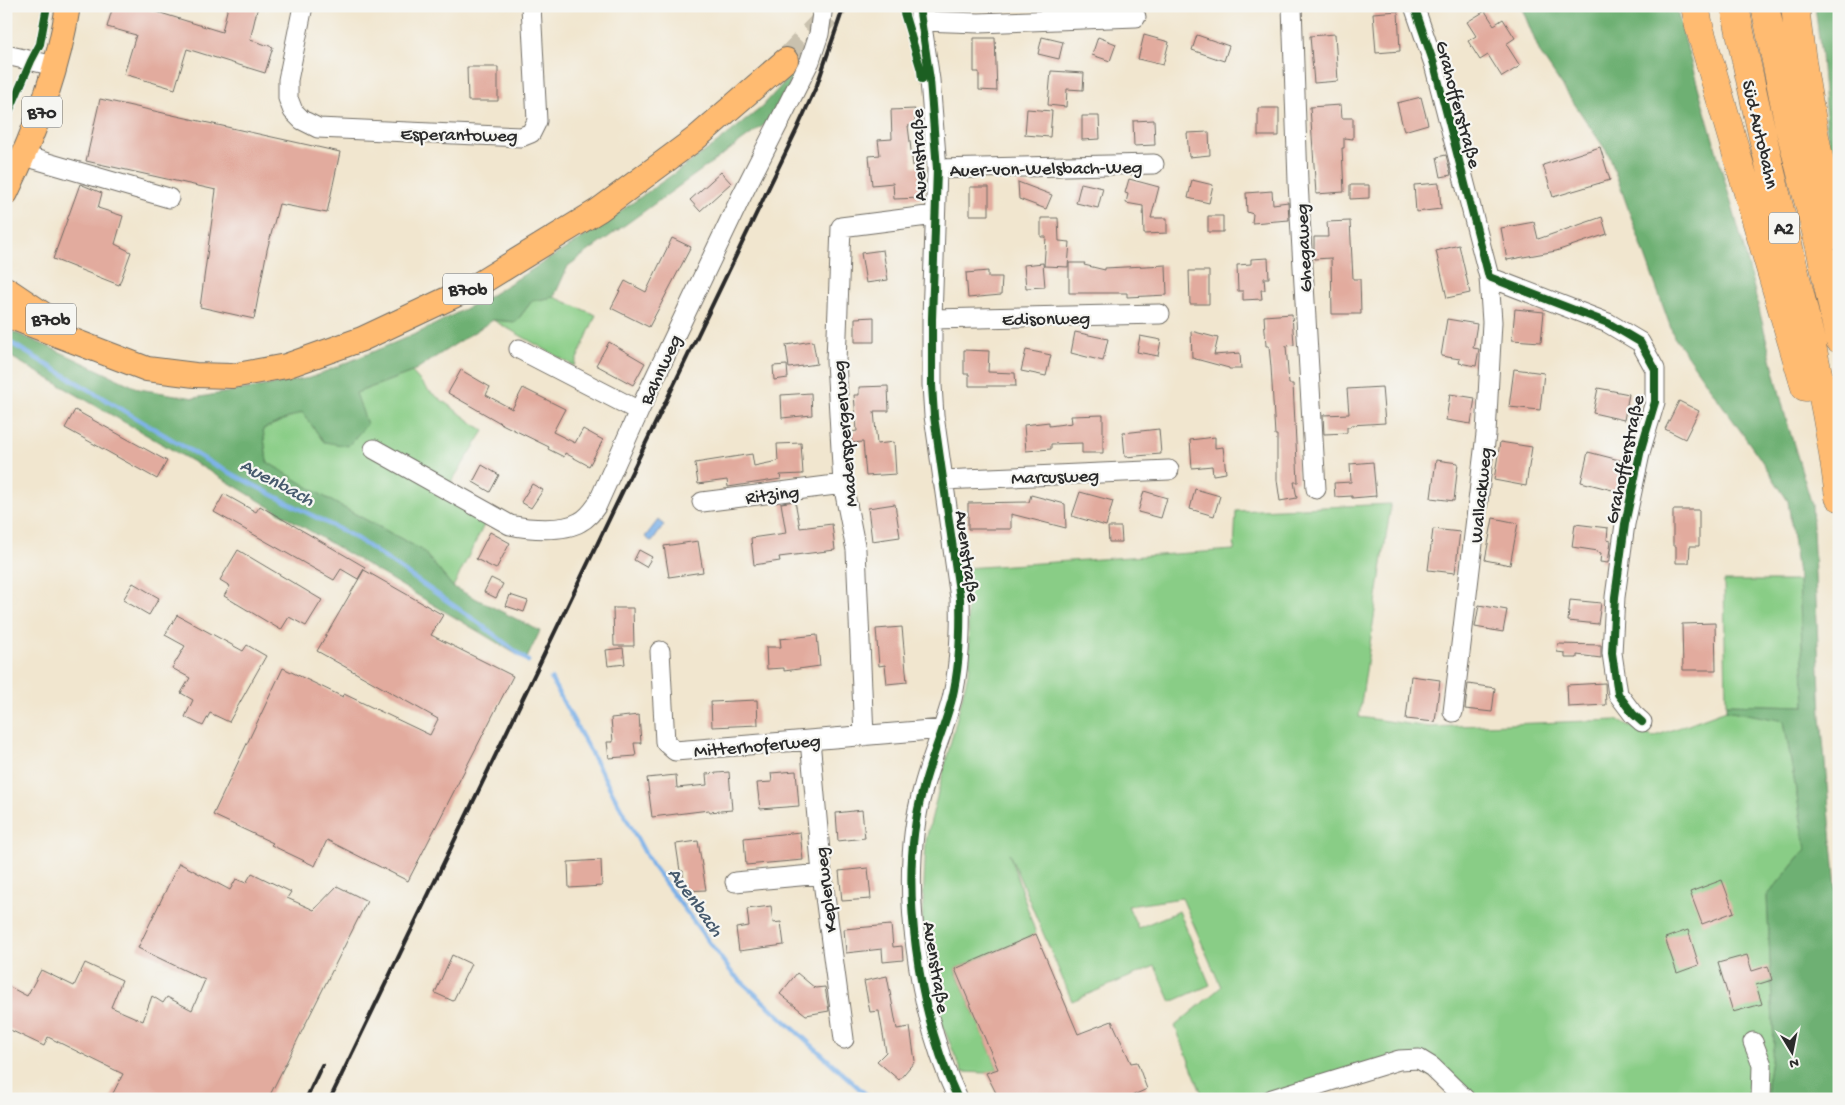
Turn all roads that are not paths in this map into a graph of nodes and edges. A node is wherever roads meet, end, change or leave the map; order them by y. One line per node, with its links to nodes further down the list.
1 (68, 6): 15 (main road, B70)
2 (303, 6): 3 (street, Esperantoweg)
3 (531, 6)
4 (823, 6): 31 (street, Bahnweg)
5 (1292, 6): 37 (street, Ghegaweg)
6 (1414, 6): 23 (street, Grahofferstraße)
7 (1695, 6): 33 (highway)
8 (1735, 6): 33 (highway, Süd Autobahn / A2)
9 (1765, 6): 28 (highway, Süd Autobahn / A2)
10 (1795, 6): 22 (highway)
11 (920, 14): 12 (street); 18 (street, Auenstraße)
12 (1136, 17)
13 (6, 55): 15 (street)
14 (786, 60): 30 (main road, B70b)
15 (56, 66): 16 (main road, B70)
16 (24, 156): 19 (main road, B70); 20 (street)
17 (1154, 164): 18 (street, Auer-von-Welsbach-Weg)
18 (937, 169): 21 (street, Auenstraße)
19 (6, 193)
20 (169, 198)
21 (935, 215): 27 (street, Auenstraße); 36 (street, Maderspergerweg)
22 (1839, 253)
23 (1489, 277): 41 (street, Wallackweg); 42 (street, Grahofferstraße)
24 (6, 289): 30 (main road, B70b)
25 (1160, 314): 27 (street, Edisonweg)
26 (6, 315): 30 (main road, B70b)
27 (932, 319): 35 (street, Auenstraße)
28 (1839, 339)
29 (519, 348): 31 (street)
30 (96, 349)
31 (639, 411): 32 (street, Bahnweg)
32 (374, 449)
33 (1833, 449): 38 (highway, Süd Autobahn / A2)
34 (1168, 470): 35 (street, Marcusweg)
35 (942, 480): 43 (street, Auenstraße)
36 (844, 484): 39 (street, Ritzing); 44 (street, Maderspergerweg)
37 (1316, 489)
38 (1839, 497)
39 (702, 502)
40 (660, 651): 45 (street, Mitterhoferweg)
41 (1453, 712)
42 (1642, 722)
43 (943, 729): 44 (street, Mitterhoferweg); 50 (street, Auenstraße)
44 (864, 736): 45 (street, Mitterhoferweg)
45 (810, 740): 46 (street, Keplerweg)
46 (822, 874): 47 (street); 48 (street, Keplerweg)
47 (735, 882)
48 (844, 1038)
49 (1753, 1042): 53 (street)
50 (958, 1099)
51 (1272, 1099): 52 (street)
52 (1465, 1099)
53 (1761, 1099)

